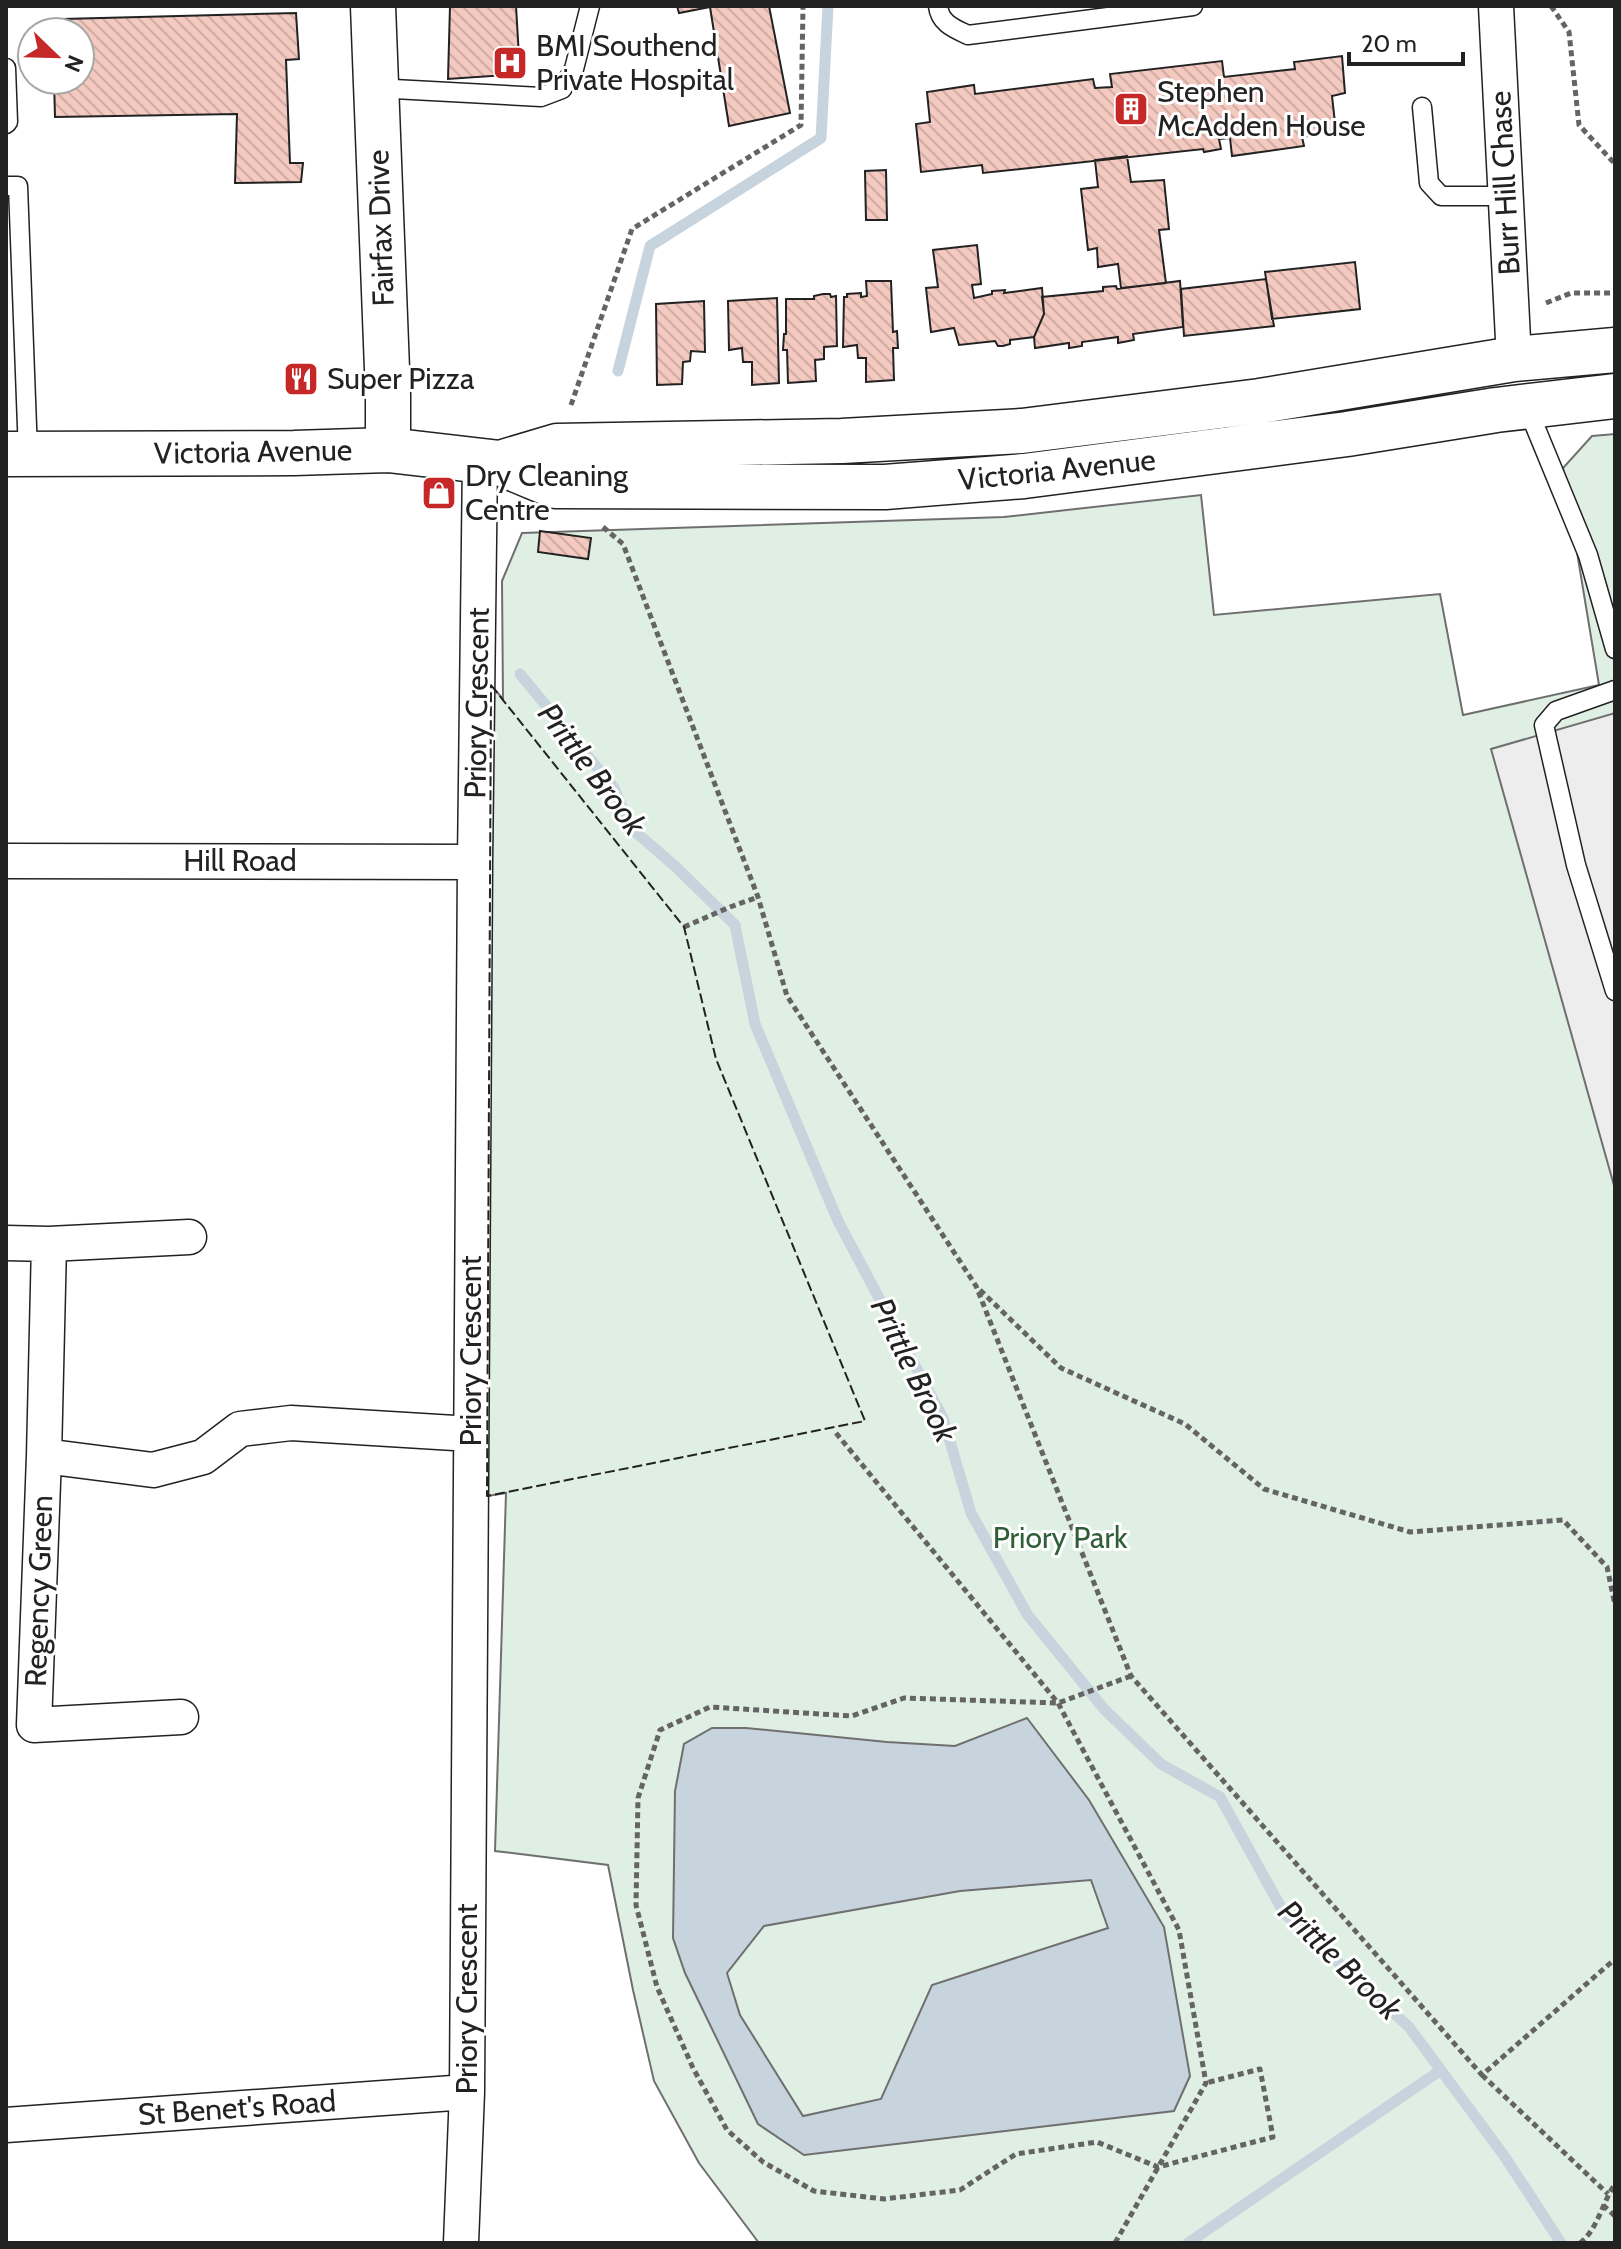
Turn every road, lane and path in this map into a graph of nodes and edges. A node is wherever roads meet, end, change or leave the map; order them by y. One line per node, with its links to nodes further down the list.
1 (373, 6): 10 (main road, Fairfax Drive)
2 (590, 6): 10 (lane)
3 (803, 6): 25 (path)
4 (938, 6): 8 (lane)
5 (1193, 6): 8 (lane)
6 (1496, 6): 15 (street, Burr Hill Chase)
7 (1551, 6): 13 (path)
8 (1131, 10)
9 (6, 68): 12 (lane)
10 (375, 88): 22 (main road, Fairfax Drive)
11 (1422, 107): 15 (lane)
12 (6, 124)
13 (1615, 164)
14 (6, 186): 23 (lane)
15 (1505, 196): 17 (street, Burr Hill Chase)
16 (1615, 293): 17 (path)
17 (1511, 316): 19 (street, Burr Hill Chase)
18 (1615, 350): 19 (main road, Victoria Avenue)
19 (1514, 359): 25 (main road, Victoria Avenue)
20 (1615, 396): 21 (main road, Victoria Avenue)
21 (1526, 406): 25 (main road, Victoria Avenue); 26 (lane)
22 (388, 450): 23 (main road, Victoria Avenue); 24 (main road, Victoria Avenue)
23 (17, 453)
24 (490, 461): 25 (main road, Victoria Avenue); 29 (street, Priory Crescent)
25 (556, 466): 30 (path)
26 (1615, 649)
27 (1615, 690): 32 (lane)
28 (6, 861): 29 (street, Hill Road)
29 (475, 862): 38 (street, Priory Crescent)
30 (758, 897): 31 (path); 36 (path)
31 (684, 927)
32 (1615, 991)
33 (189, 1237): 35 (street)
34 (6, 1243): 35 (street)
35 (49, 1244): 39 (street, Regency Green)
36 (976, 1286): 40 (path); 41 (path)
37 (836, 1433): 42 (path)
38 (471, 1434): 39 (street, Regency Green); 48 (street, Priory Crescent)
39 (44, 1456): 44 (street, Regency Green)
40 (1615, 1605)
41 (1131, 1676): 42 (path); 46 (path)
42 (1058, 1703): 47 (path); 50 (path)
43 (181, 1717): 44 (street, Regency Green)
44 (20, 1726)
45 (1615, 1959): 46 (path)
46 (1482, 2075): 52 (path)
47 (1206, 2083): 50 (path); 50 (path)
48 (467, 2092): 49 (street, St Benet's Road); 55 (street, Priory Crescent)
49 (6, 2125)
50 (1158, 2167): 56 (path)
51 (1615, 2184): 52 (path)
52 (1608, 2194): 53 (path)
53 (1603, 2205): 54 (path); 57 (path)
54 (1615, 2216)
55 (461, 2243)
56 (1115, 2243)
57 (1580, 2243)

